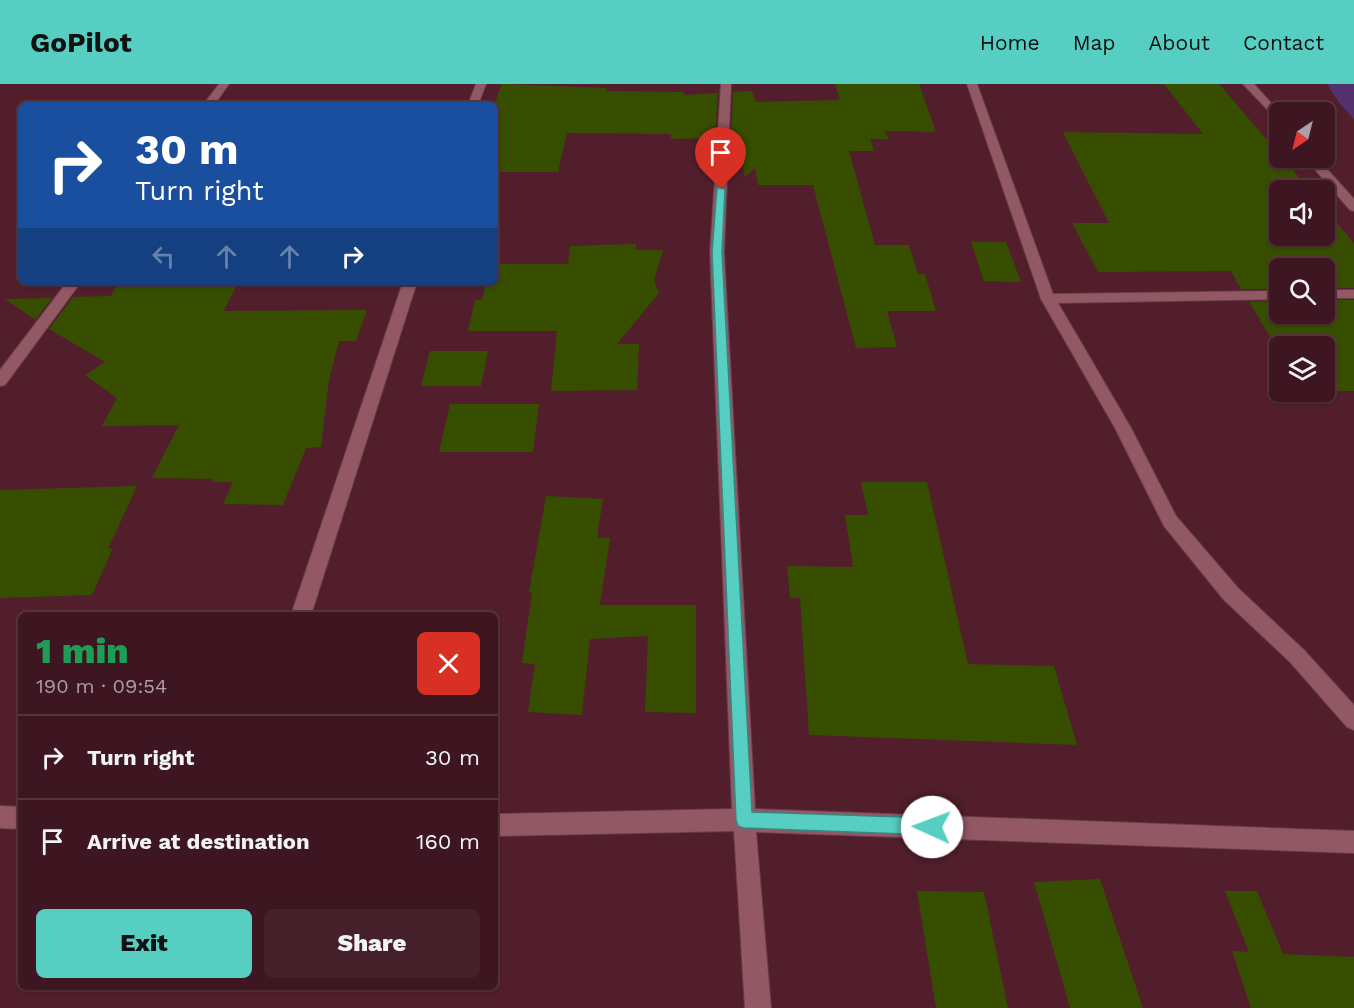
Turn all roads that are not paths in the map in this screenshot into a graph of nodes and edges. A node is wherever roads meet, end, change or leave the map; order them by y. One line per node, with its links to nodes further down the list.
1 (224, 84): 6 (street)
2 (481, 84): 7 (street)
3 (726, 84): 22 (street)
4 (972, 84): 16 (street)
5 (1248, 84): 8 (street)
6 (210, 102)
7 (474, 102)
8 (1269, 108)
9 (1320, 168): 10 (street)
10 (1354, 207)
11 (72, 285): 17 (street)
12 (409, 285): 18 (street)
13 (1335, 294): 14 (street)
14 (1354, 294)
15 (1269, 295): 16 (street)
16 (1048, 299): 19 (street)
17 (0, 381)
18 (302, 612)
19 (1354, 720)
20 (0, 817): 21 (street)
21 (18, 818)
22 (744, 820): 23 (street); 24 (street); 25 (street)
23 (498, 825)
24 (1354, 842)
25 (758, 1008)

